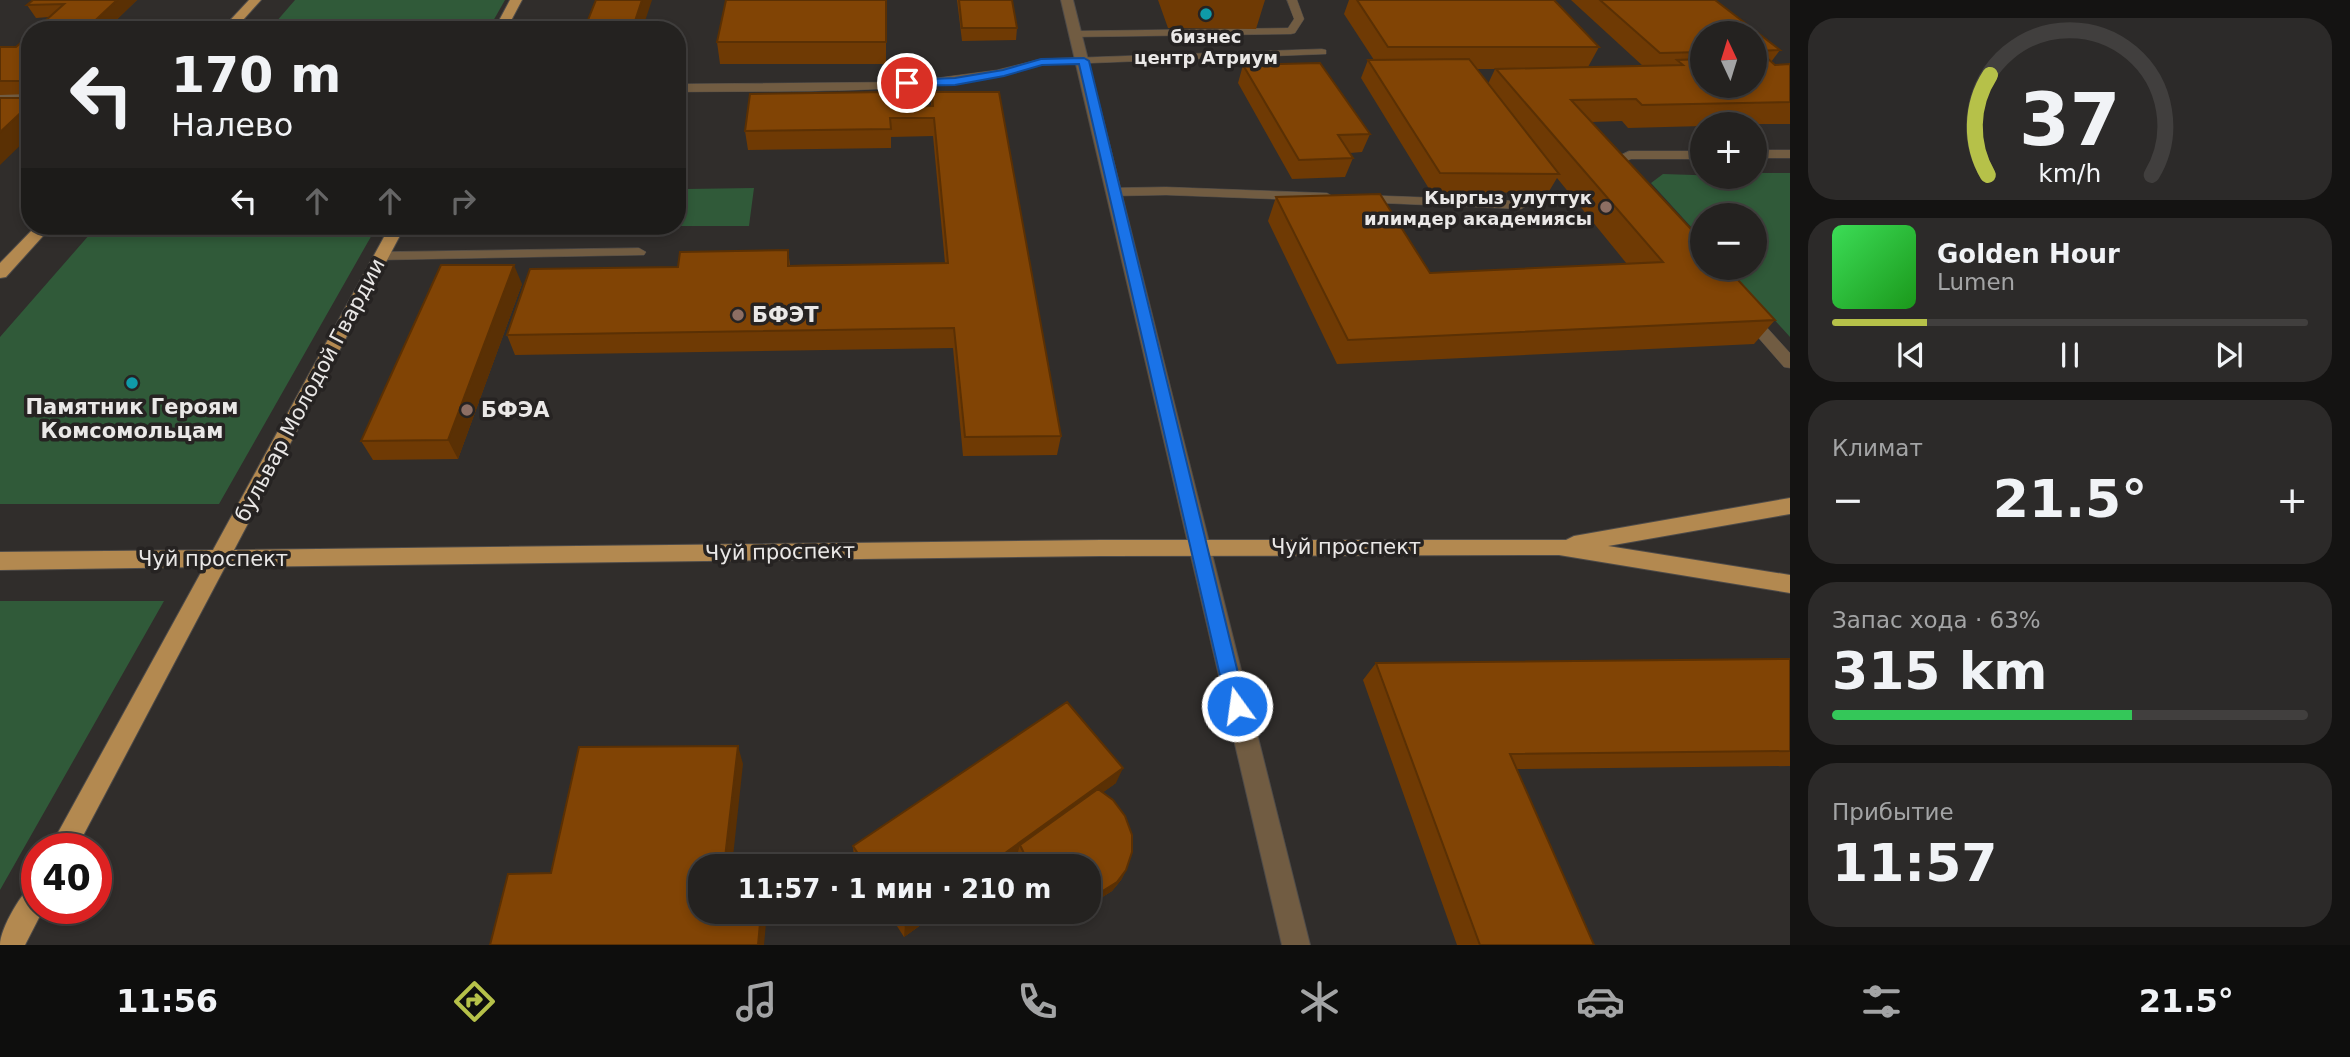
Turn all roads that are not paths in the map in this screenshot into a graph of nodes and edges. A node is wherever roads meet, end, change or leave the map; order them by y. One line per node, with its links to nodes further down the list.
1 (255, 0): 5 (main road)
2 (516, 0): 6 (main road)
3 (1067, 0): 7 (street)
4 (1292, 0): 7 (lane)
5 (235, 21)
6 (505, 21)
7 (1075, 34): 9 (street)
8 (1322, 52): 9 (lane)
9 (1084, 61): 10 (lane); 17 (street)
10 (686, 88)
11 (0, 97): 12 (lane)
12 (21, 97)
13 (1767, 154): 14 (lane)
14 (1790, 154)
15 (1690, 155): 16 (lane)
16 (1629, 181)
17 (1114, 192): 18 (lane); 28 (street)
18 (1521, 205)
19 (36, 235): 23 (main road)
20 (392, 235): 22 (main road, бульвар Молодой Гвардии)
21 (639, 252): 22 (lane)
22 (381, 256): 29 (main road, бульвар Молодой Гвардии)
23 (0, 273)
24 (1739, 306): 25 (lane)
25 (1790, 363)
26 (1790, 506): 27 (main road, Чуй проспект)
27 (1559, 547): 28 (main road, Чуй проспект); 31 (main road, Чуй проспект)
28 (1199, 548): 29 (main road, Чуй проспект); 35 (street)
29 (219, 560): 30 (main road, Чуй проспект); 32 (main road, бульвар Молодой Гвардии)
30 (0, 561)
31 (1790, 584)
32 (71, 833)
33 (21, 924): 34 (main road)
34 (10, 945)
35 (1296, 945)

